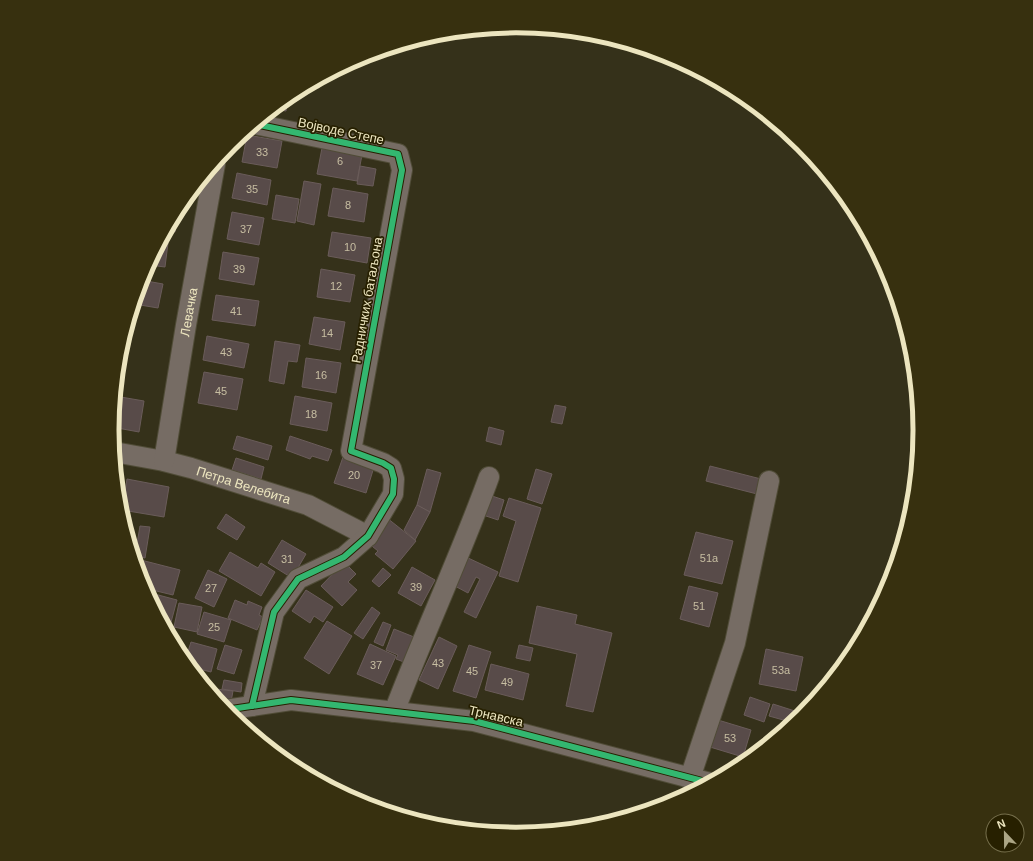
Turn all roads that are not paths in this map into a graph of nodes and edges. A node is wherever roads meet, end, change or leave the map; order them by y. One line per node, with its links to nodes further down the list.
1 (262, 125): 2 (street, Војводе Степе)
2 (398, 154): 8 (street, Радничких батаљона)
3 (213, 174): 5 (street, Левачка)
4 (120, 453): 5 (street, Петра Велебита)
5 (164, 461): 8 (street, Петра Велебита)
6 (489, 478): 11 (street)
7 (769, 481): 12 (street)
8 (368, 536): 9 (street)
9 (252, 706): 10 (street, Трнавска); 11 (street, Трнавска)
10 (232, 709)
11 (394, 712): 12 (street, Трнавска)
12 (690, 778): 13 (street, Трнавска)
13 (703, 781)

